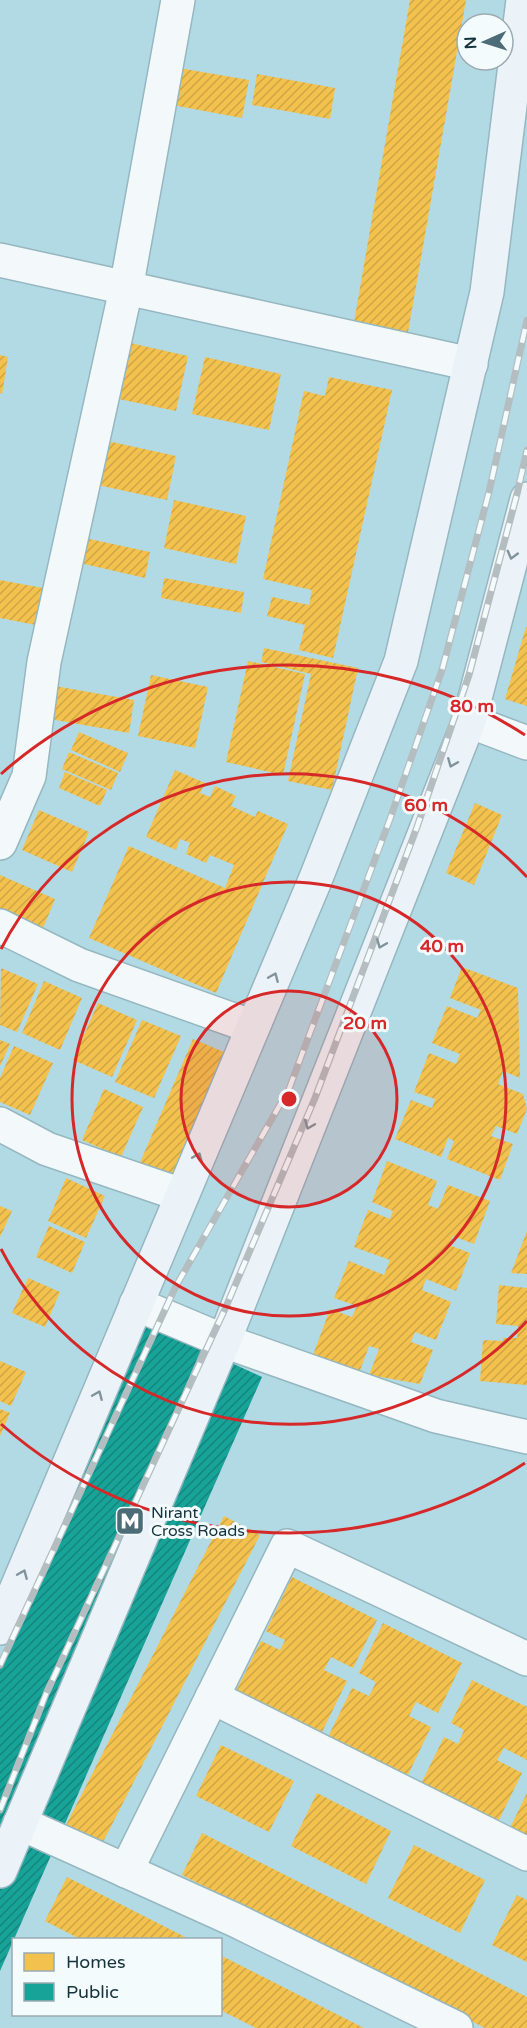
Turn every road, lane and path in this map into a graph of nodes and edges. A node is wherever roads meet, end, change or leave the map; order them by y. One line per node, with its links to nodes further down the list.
1 (178, 0): 4 (street)
2 (523, 0): 5 (main road)
3 (0, 260): 4 (street)
4 (126, 289): 5 (street); 9 (street)
5 (471, 364): 11 (main road, one-way to 5)
6 (527, 499): 7 (main road, one-way to 7)
7 (469, 721): 8 (street); 15 (main road, one-way to 15)
8 (527, 743)
9 (0, 843)
10 (0, 926): 11 (street)
11 (254, 1027): 13 (main road, one-way to 11)
12 (0, 1124): 13 (street)
13 (182, 1195): 14 (main road)
14 (136, 1304): 15 (street); 17 (main road, one-way to 14)
15 (224, 1341): 16 (street); 20 (main road)
16 (527, 1437)
17 (0, 1628)
18 (527, 1659): 19 (street)
19 (212, 1697): 21 (street); 23 (street)
20 (20, 1823): 22 (main road); 23 (street)
21 (527, 1854)
22 (0, 1871)
23 (126, 1871): 24 (street)
24 (456, 2028)

